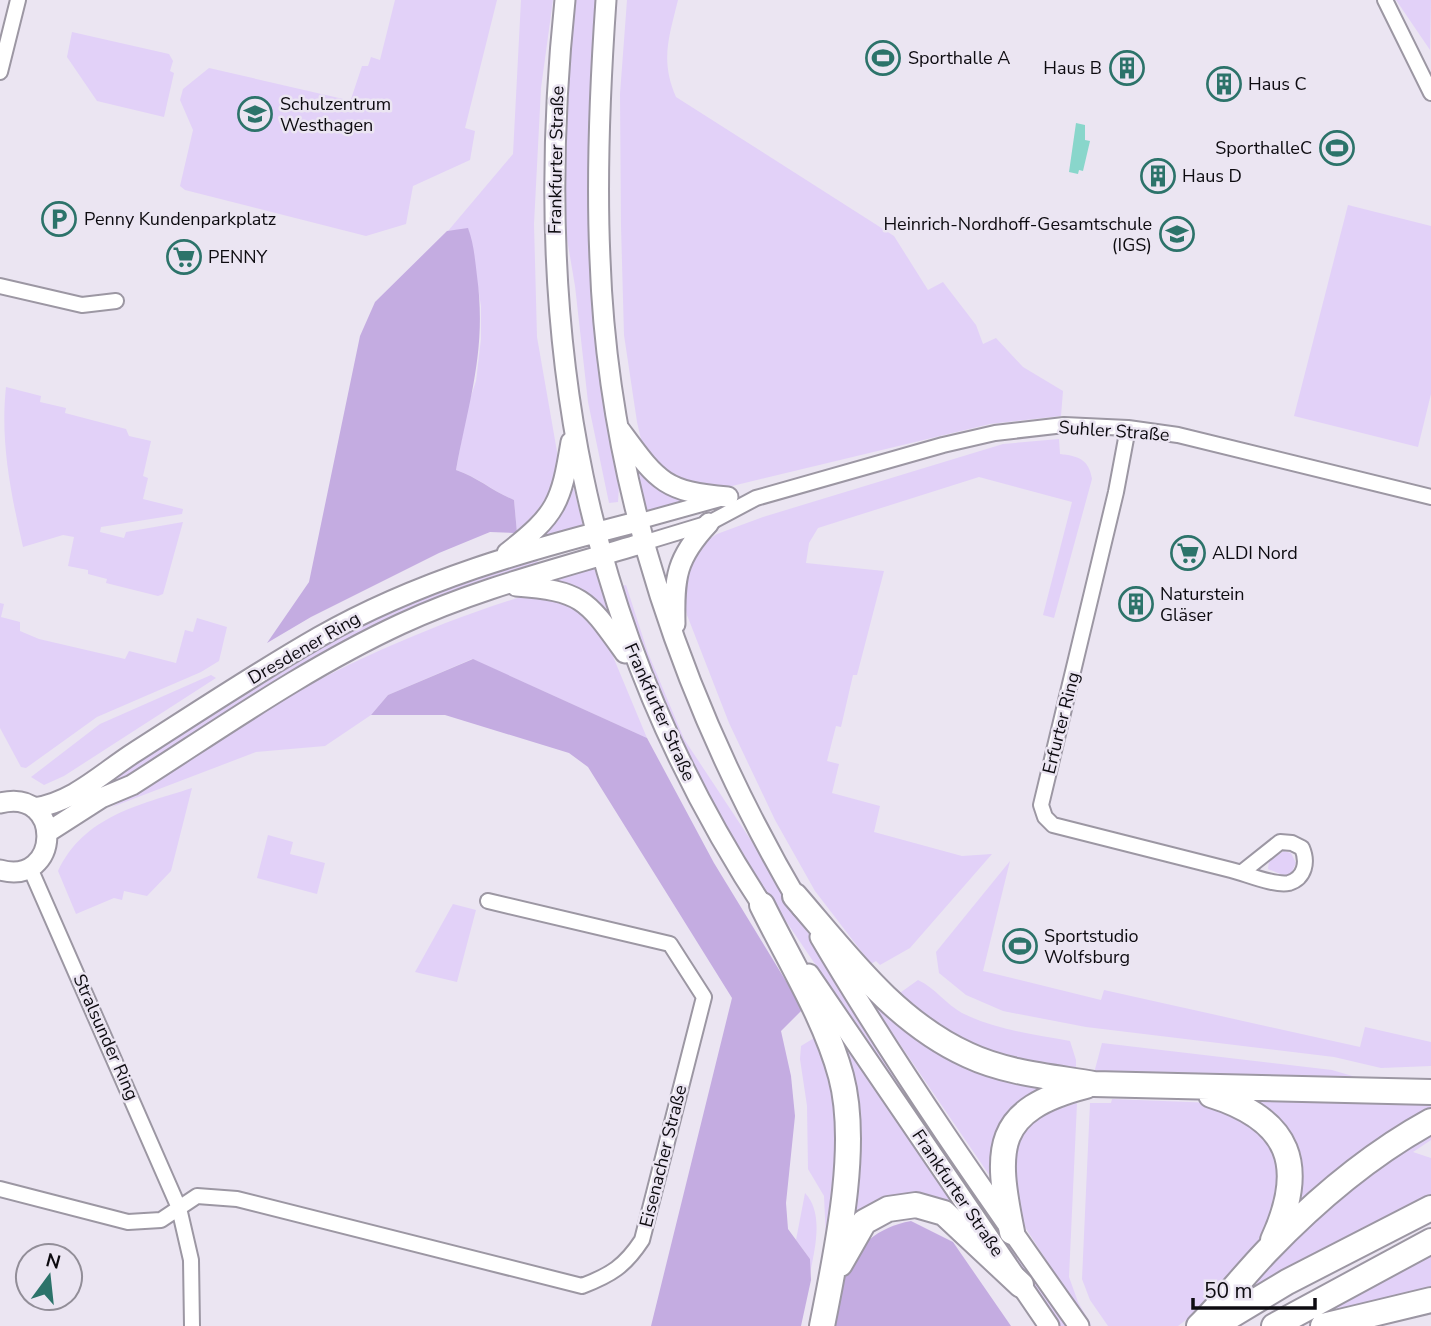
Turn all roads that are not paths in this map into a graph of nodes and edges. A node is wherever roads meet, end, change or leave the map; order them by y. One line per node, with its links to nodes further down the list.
1 (18, 0): 5 (street)
2 (565, 0): 10 (street, Frankfurter Straße)
3 (606, 0): 9 (street, Frankfurter Straße)
4 (1385, 0): 6 (street)
5 (0, 72)
6 (1431, 93)
7 (0, 286): 8 (street)
8 (116, 301)
9 (617, 426): 12 (street); 15 (street, Frankfurter Straße)
10 (573, 427): 17 (street, Frankfurter Straße); 20 (street)
11 (1128, 428): 13 (street, Suhler Straße); 14 (street, Suhler Straße); 29 (street, Erfurter Ring)
12 (728, 497): 14 (street, Suhler Straße); 15 (street, Suhler Straße)
13 (1431, 497)
14 (756, 498): 16 (street, Suhler Straße)
15 (637, 522): 17 (street, Dresdener Ring); 18 (street, Frankfurter Straße)
16 (709, 523): 18 (street, Suhler Straße); 22 (street)
17 (595, 532): 19 (street, Frankfurter Straße); 20 (street, Dresdener Ring)
18 (643, 543): 19 (street, Dresdener Ring); 22 (street, Frankfurter Straße)
19 (601, 556): 21 (street, Dresdener Ring); 23 (street, Frankfurter Straße)
20 (499, 559): 25 (street, Dresdener Ring)
21 (504, 585): 23 (street); 26 (street, Dresdener Ring)
22 (675, 642): 30 (street, Frankfurter Straße)
23 (639, 673): 32 (street, Frankfurter Straße)
24 (0, 803): 25 (street, Dresdener Ring)
25 (34, 808): 26 (street)
26 (48, 832): 27 (street)
27 (30, 868): 28 (street); 38 (street, Stralsunder Ring)
28 (0, 870)
29 (1241, 873): 29 (street, Erfurter Ring)
30 (795, 896): 33 (highway); 40 (street, Frankfurter Straße)
31 (488, 901): 38 (street, Eisenacher Straße)
32 (762, 905): 43 (street, Frankfurter Straße); 44 (highway)
33 (1094, 1084): 34 (highway); 40 (highway)
34 (1180, 1087): 35 (highway); 42 (highway)
35 (1431, 1092)
36 (1431, 1121): 42 (highway)
37 (0, 1189): 38 (street)
38 (179, 1208): 46 (street, Stralsunder Ring)
39 (1431, 1208): 51 (highway)
40 (1012, 1232): 49 (street, Frankfurter Straße)
41 (1431, 1241): 52 (highway)
42 (1268, 1251): 50 (highway)
43 (1021, 1285): 44 (highway); 48 (street, Frankfurter Straße)
44 (830, 1287): 47 (highway)
45 (1428, 1301): 53 (highway)
46 (192, 1326)
47 (822, 1326)
48 (1049, 1326)
49 (1079, 1326)
50 (1199, 1326)
51 (1214, 1326)
52 (1274, 1326)
53 (1323, 1326)

